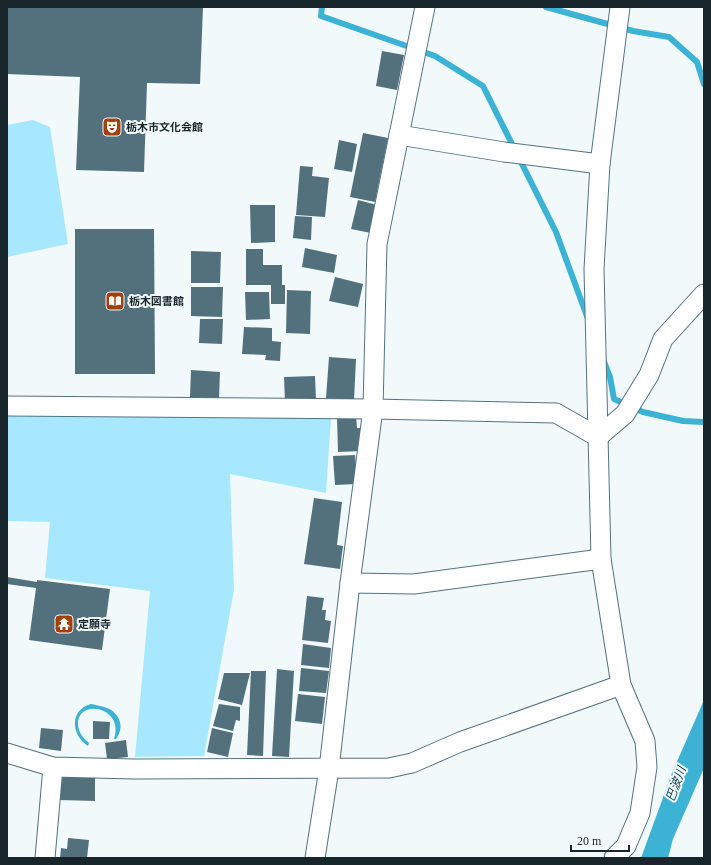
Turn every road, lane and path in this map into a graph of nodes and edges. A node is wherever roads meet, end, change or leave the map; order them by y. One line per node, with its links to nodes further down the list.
1 (425, 7): 3 (street)
2 (620, 7): 4 (street)
3 (399, 135): 4 (street); 7 (street)
4 (600, 164): 8 (street)
5 (704, 294): 8 (street)
6 (7, 406): 7 (street)
7 (373, 409): 8 (street); 10 (street)
8 (598, 437): 9 (street)
9 (601, 558): 10 (street); 11 (street)
10 (350, 583): 14 (street)
11 (621, 685): 14 (street); 17 (street)
12 (7, 753): 13 (street)
13 (53, 767): 14 (street); 15 (street)
14 (329, 769): 16 (street)
15 (45, 858)
16 (315, 858)
17 (614, 858)

